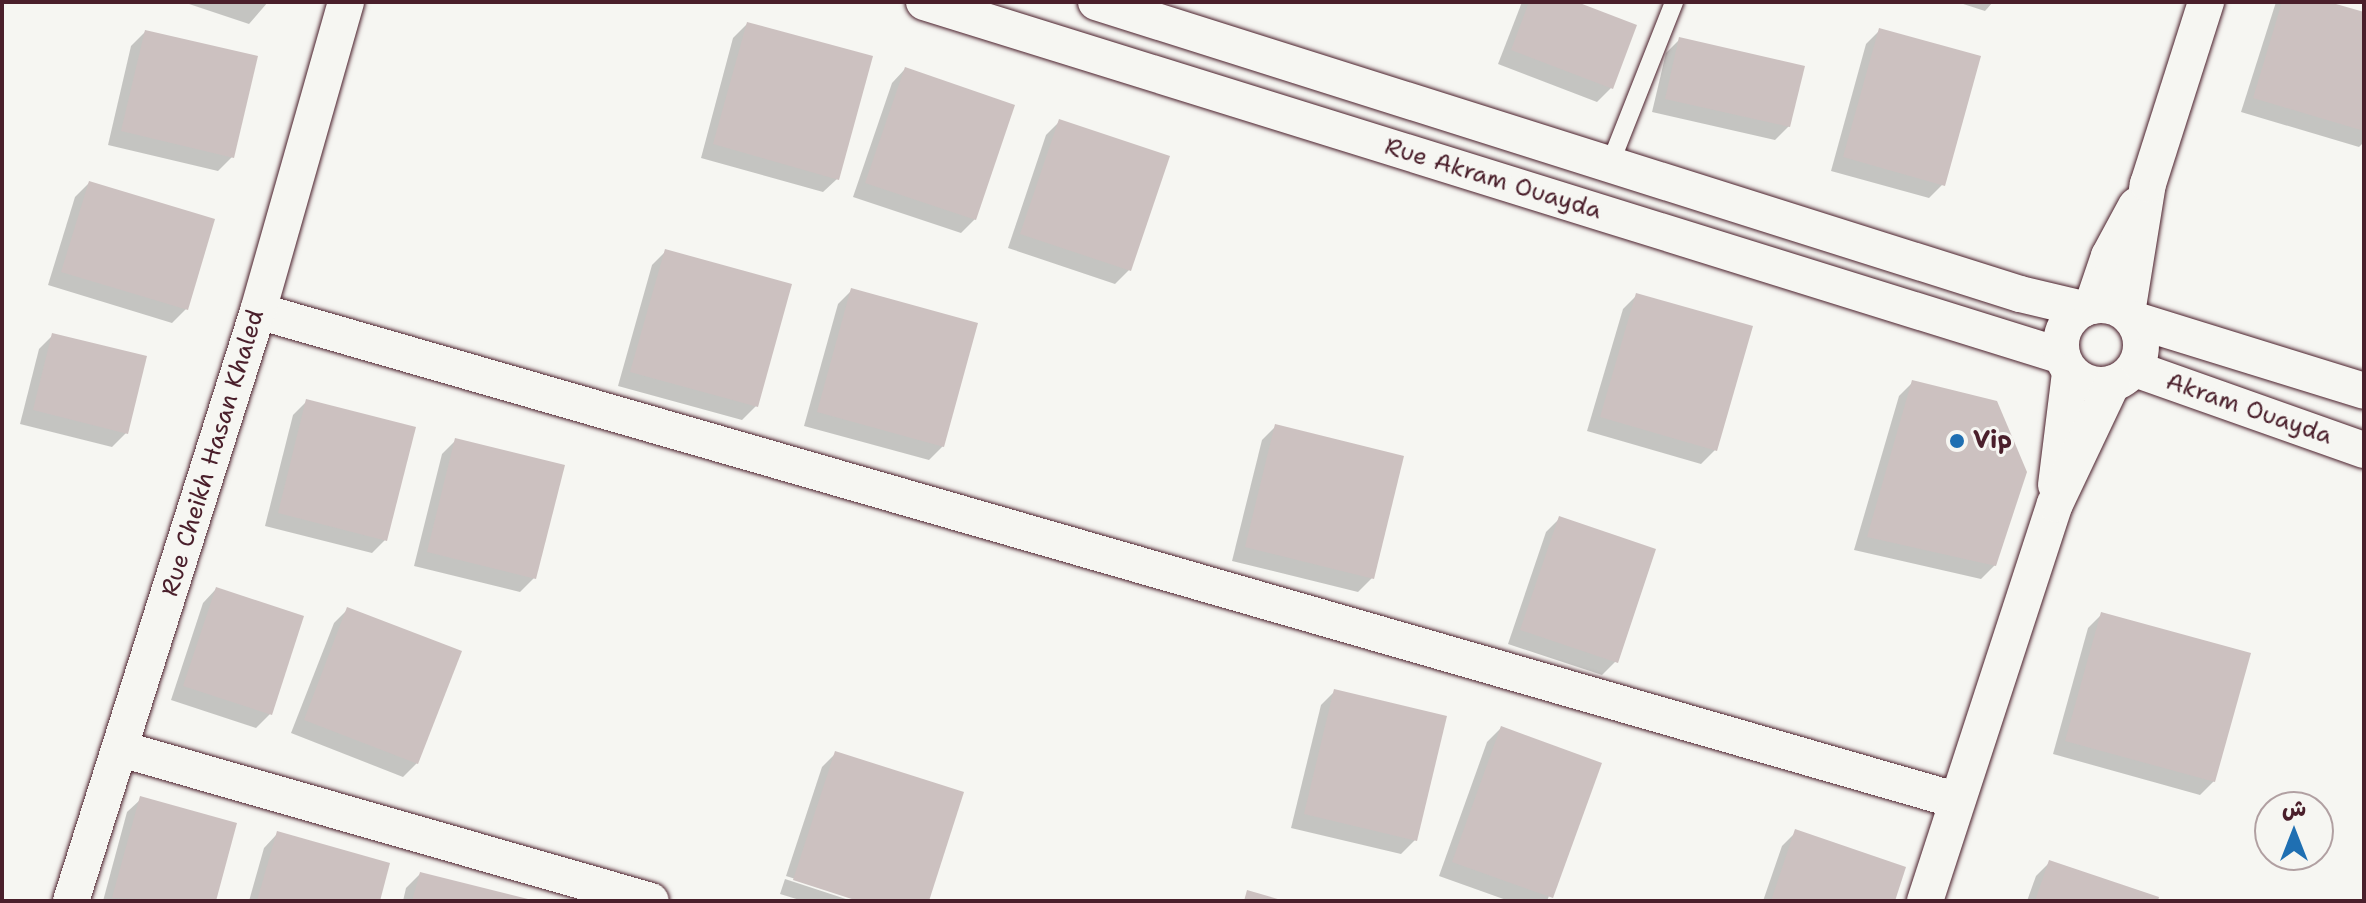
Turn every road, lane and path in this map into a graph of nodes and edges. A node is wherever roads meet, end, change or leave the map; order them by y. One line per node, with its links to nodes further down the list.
1 (346, 2): 9 (street, Rue Cheikh Hasan Khaled)
2 (924, 2): 11 (street, Rue Akram Ouayda)
3 (1096, 2): 6 (street, Rue Akram Ouayda)
4 (1674, 2): 6 (lane)
5 (2206, 2): 7 (street)
6 (1610, 164): 8 (street, Rue Akram Ouayda)
7 (2148, 184): 8 (street); 10 (street)
8 (2087, 307): 10 (street); 11 (street)
9 (258, 311): 16 (street, Rue Cheikh Hasan Khaled); 17 (street)
10 (2130, 316): 12 (street); 13 (street)
11 (2066, 364): 12 (street); 15 (street)
12 (2123, 377): 14 (street, Akram Ouayda); 15 (street)
13 (2364, 391)
14 (2364, 450)
15 (2055, 504): 17 (street)
16 (121, 749): 18 (street, Rue Cheikh Hasan Khaled); 19 (street)
17 (1956, 800): 20 (street)
18 (71, 901)
19 (651, 901)
20 (1925, 901)

